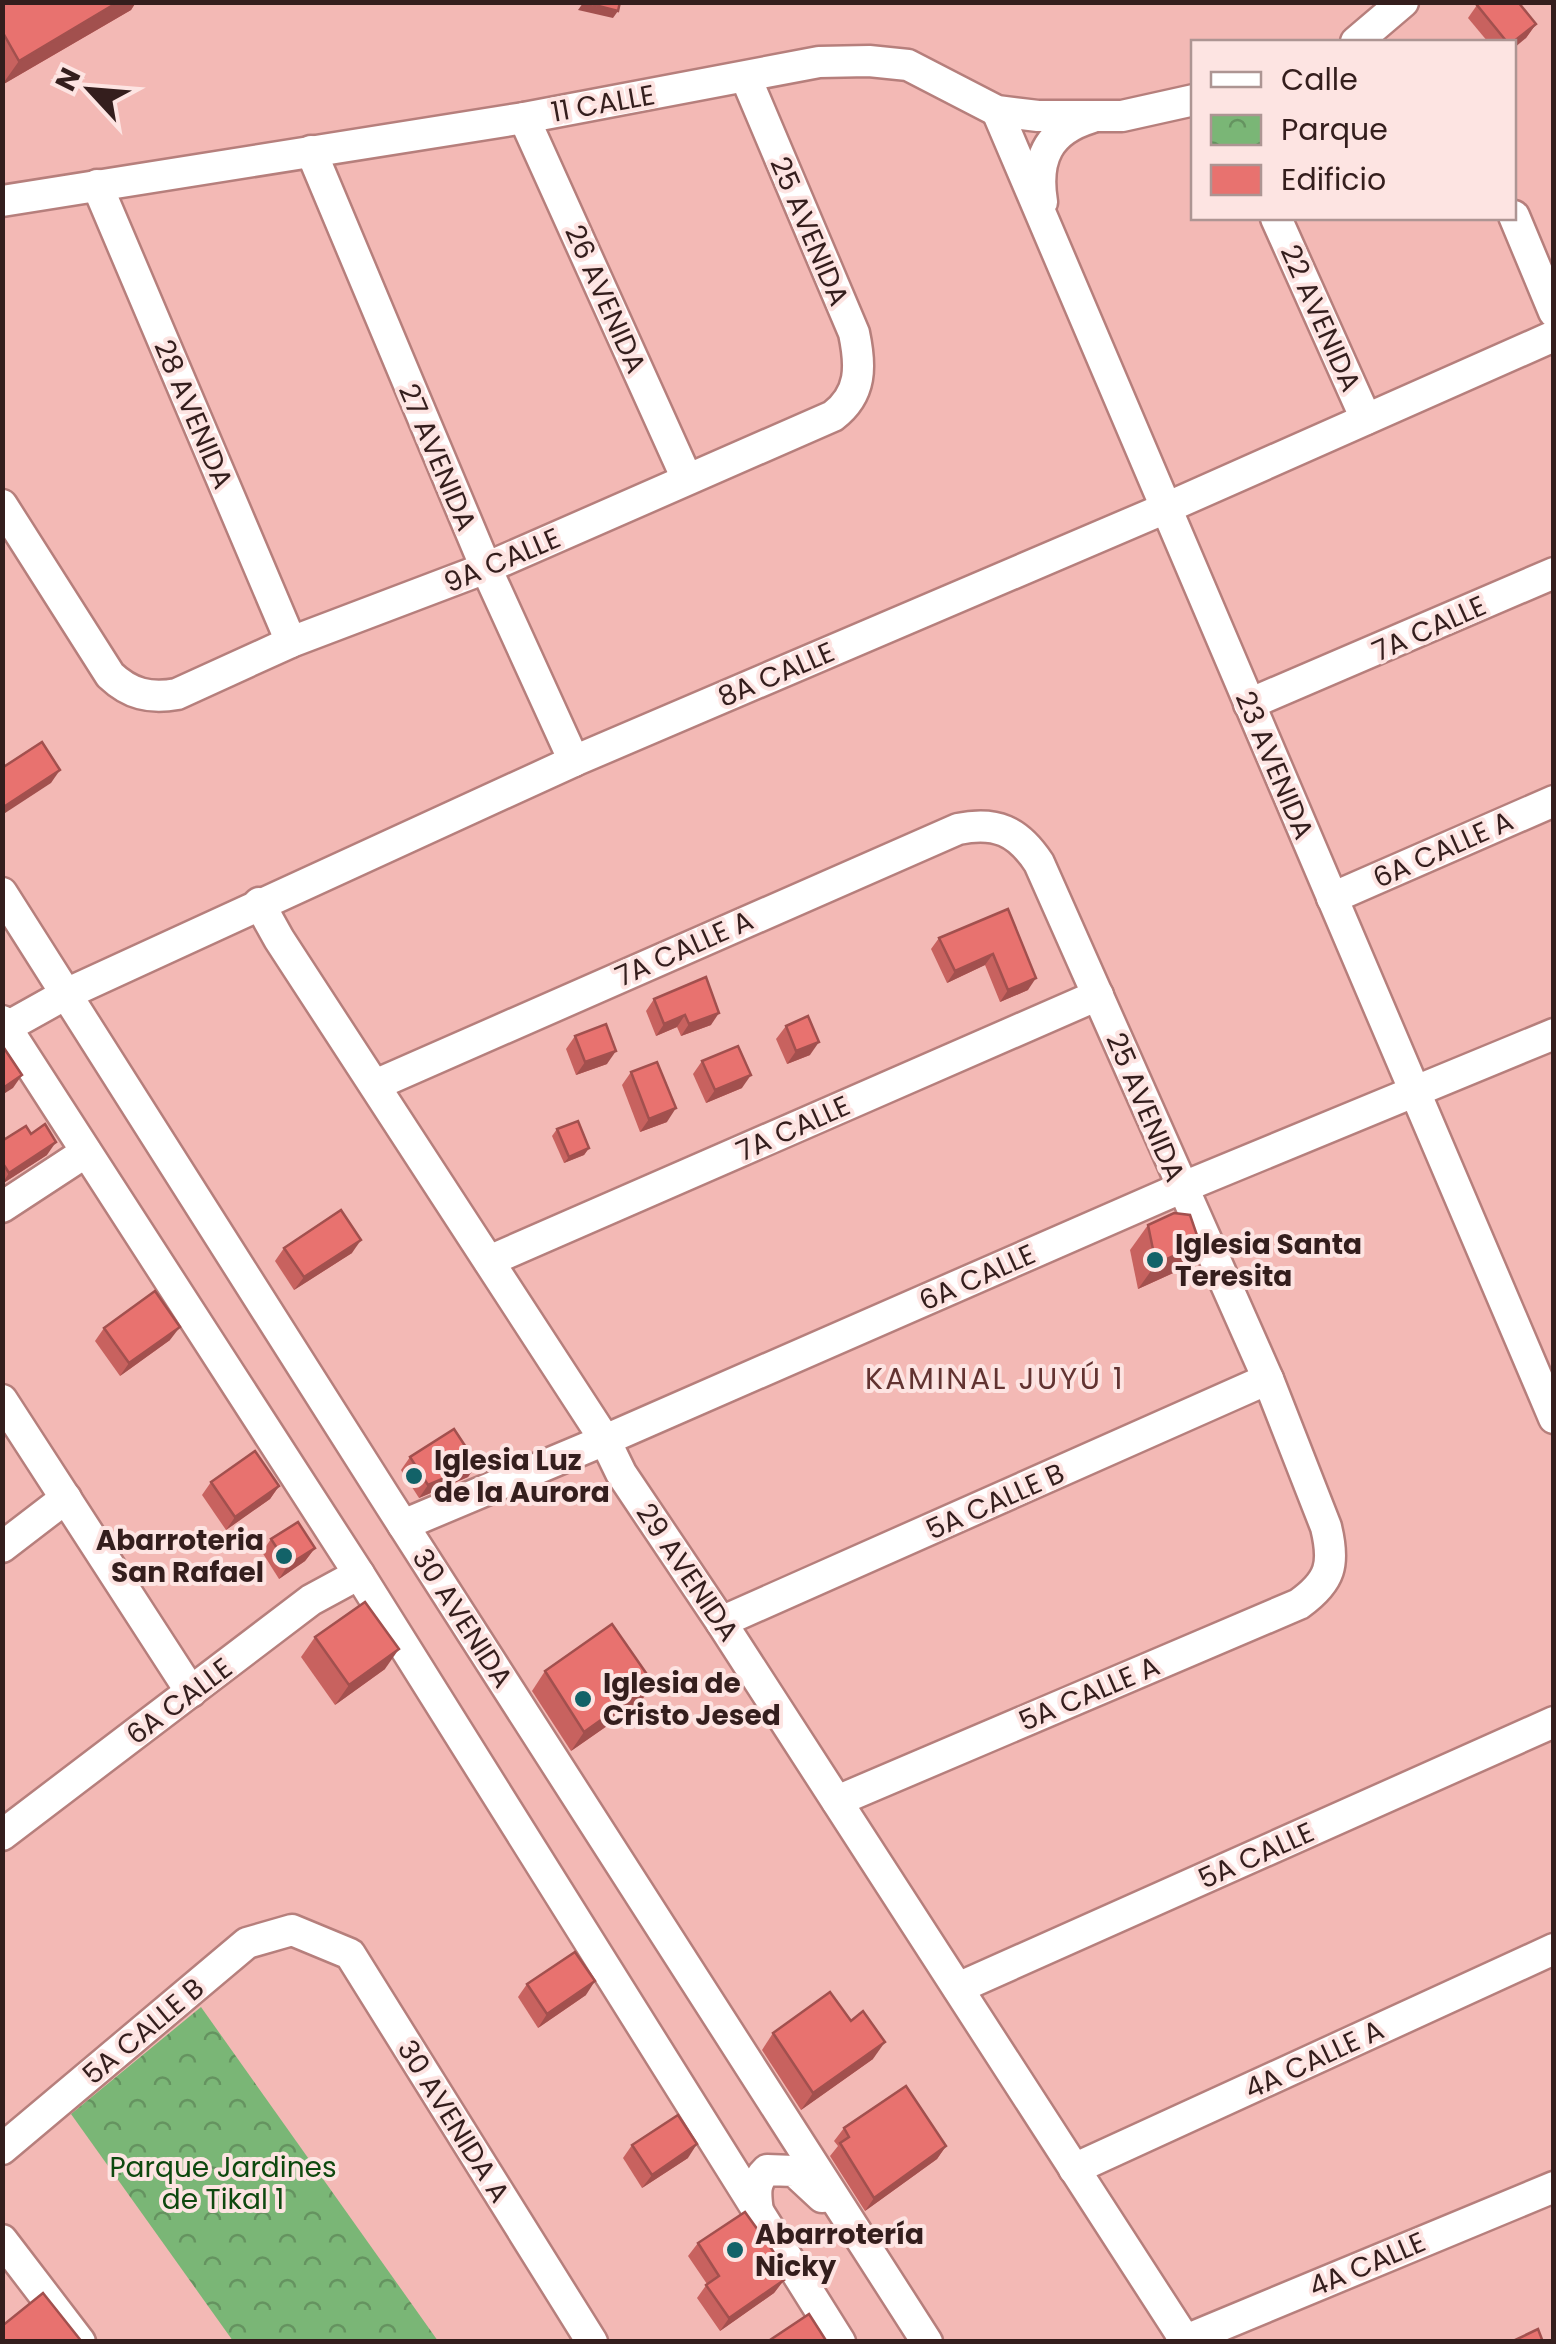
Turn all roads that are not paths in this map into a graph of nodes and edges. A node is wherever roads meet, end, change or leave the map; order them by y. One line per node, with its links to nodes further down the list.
1 (1403, 2): 2 (street)
2 (1358, 40)
3 (746, 78): 5 (street, 11 CALLE); 6 (street, 11 CALLE); 16 (street, 25 AVENIDA)
4 (1191, 101): 7 (street, 11 CALLE)
5 (997, 111): 7 (street, 11 CALLE); 11 (street, 23 AVENIDA)
6 (524, 118): 8 (street, 11 CALLE); 18 (street, 26 AVENIDA)
7 (1091, 118): 11 (street)
8 (311, 151): 9 (street, 11 CALLE); 21 (street, 27 AVENIDA)
9 (96, 185): 10 (street, 11 CALLE); 23 (street, 28 AVENIDA)
10 (2, 201)
11 (1043, 220): 20 (street, 23 AVENIDA)
12 (1277, 220): 17 (street, 22 AVENIDA)
13 (1516, 220): 14 (street)
14 (1554, 312)
15 (1554, 336): 17 (street, 8A CALLE)
16 (856, 388): 18 (street, 9A CALLE)
17 (1366, 418): 20 (street, 8A CALLE)
18 (688, 480): 21 (street, 9A CALLE)
19 (2, 505): 23 (street, 9A CALLE)
20 (1166, 508): 24 (street, 23 AVENIDA); 25 (street, 8A CALLE)
21 (486, 568): 23 (street, 9A CALLE); 25 (street, 27 AVENIDA)
22 (1554, 574): 24 (street, 7A CALLE)
23 (291, 642)
24 (1249, 704): 29 (street, 23 AVENIDA)
25 (574, 761): 30 (street, 8A CALLE)
26 (1554, 800): 29 (street, 6A CALLE A)
27 (996, 827): 32 (street, 25 AVENIDA); 35 (street, 7A CALLE A)
28 (2, 893): 31 (street, 30 AVENIDA)
29 (1332, 898): 36 (street, 23 AVENIDA)
30 (260, 903): 31 (street, 8A CALLE); 35 (street, 29 AVENIDA)
31 (66, 994): 33 (street, 8A CALLE); 46 (street, 30 AVENIDA)
32 (1098, 995): 38 (street, 25 AVENIDA); 40 (street, 7A CALLE)
33 (4, 1024): 37 (street)
34 (1554, 1034): 36 (street, 6A CALLE)
35 (375, 1085): 40 (street, 29 AVENIDA)
36 (1416, 1089): 38 (street, 6A CALLE); 43 (street, 23 AVENIDA)
37 (86, 1152): 39 (street); 49 (street)
38 (1181, 1188): 41 (street, 25 AVENIDA); 44 (street, 6A CALLE)
39 (2, 1207)
40 (489, 1261): 44 (street, 29 AVENIDA)
41 (1268, 1379): 48 (street, 25 AVENIDA); 50 (street, 5A CALLE B)
42 (2, 1400): 45 (street)
43 (1554, 1418)
44 (605, 1440): 46 (street, 6A CALLE); 50 (street, 29 AVENIDA)
45 (66, 1498): 47 (street); 51 (street)
46 (403, 1524): 62 (street, 30 AVENIDA)
47 (2, 1547)
48 (1329, 1572): 53 (street, 5A CALLE A)
49 (359, 1574): 51 (street, 6A CALLE); 61 (street)
50 (722, 1622): 53 (street, 29 AVENIDA)
51 (191, 1692): 54 (street, 6A CALLE)
52 (1554, 1722): 57 (street, 5A CALLE)
53 (837, 1800): 57 (street, 29 AVENIDA)
54 (2, 1835)
55 (292, 1930): 58 (street, 5A CALLE B); 66 (street, 30 AVENIDA A)
56 (1554, 1948): 59 (street, 4A CALLE A)
57 (958, 1988): 59 (street, 29 AVENIDA)
58 (2, 2149)
59 (1074, 2169): 64 (street, 29 AVENIDA)
60 (1554, 2187): 64 (street, 4A CALLE)
61 (758, 2212): 62 (street); 67 (street)
62 (853, 2228): 68 (street, 30 AVENIDA)
63 (2, 2240): 65 (street)
64 (1183, 2341)
65 (80, 2342)
66 (592, 2342)
67 (840, 2342)
68 (928, 2342)

